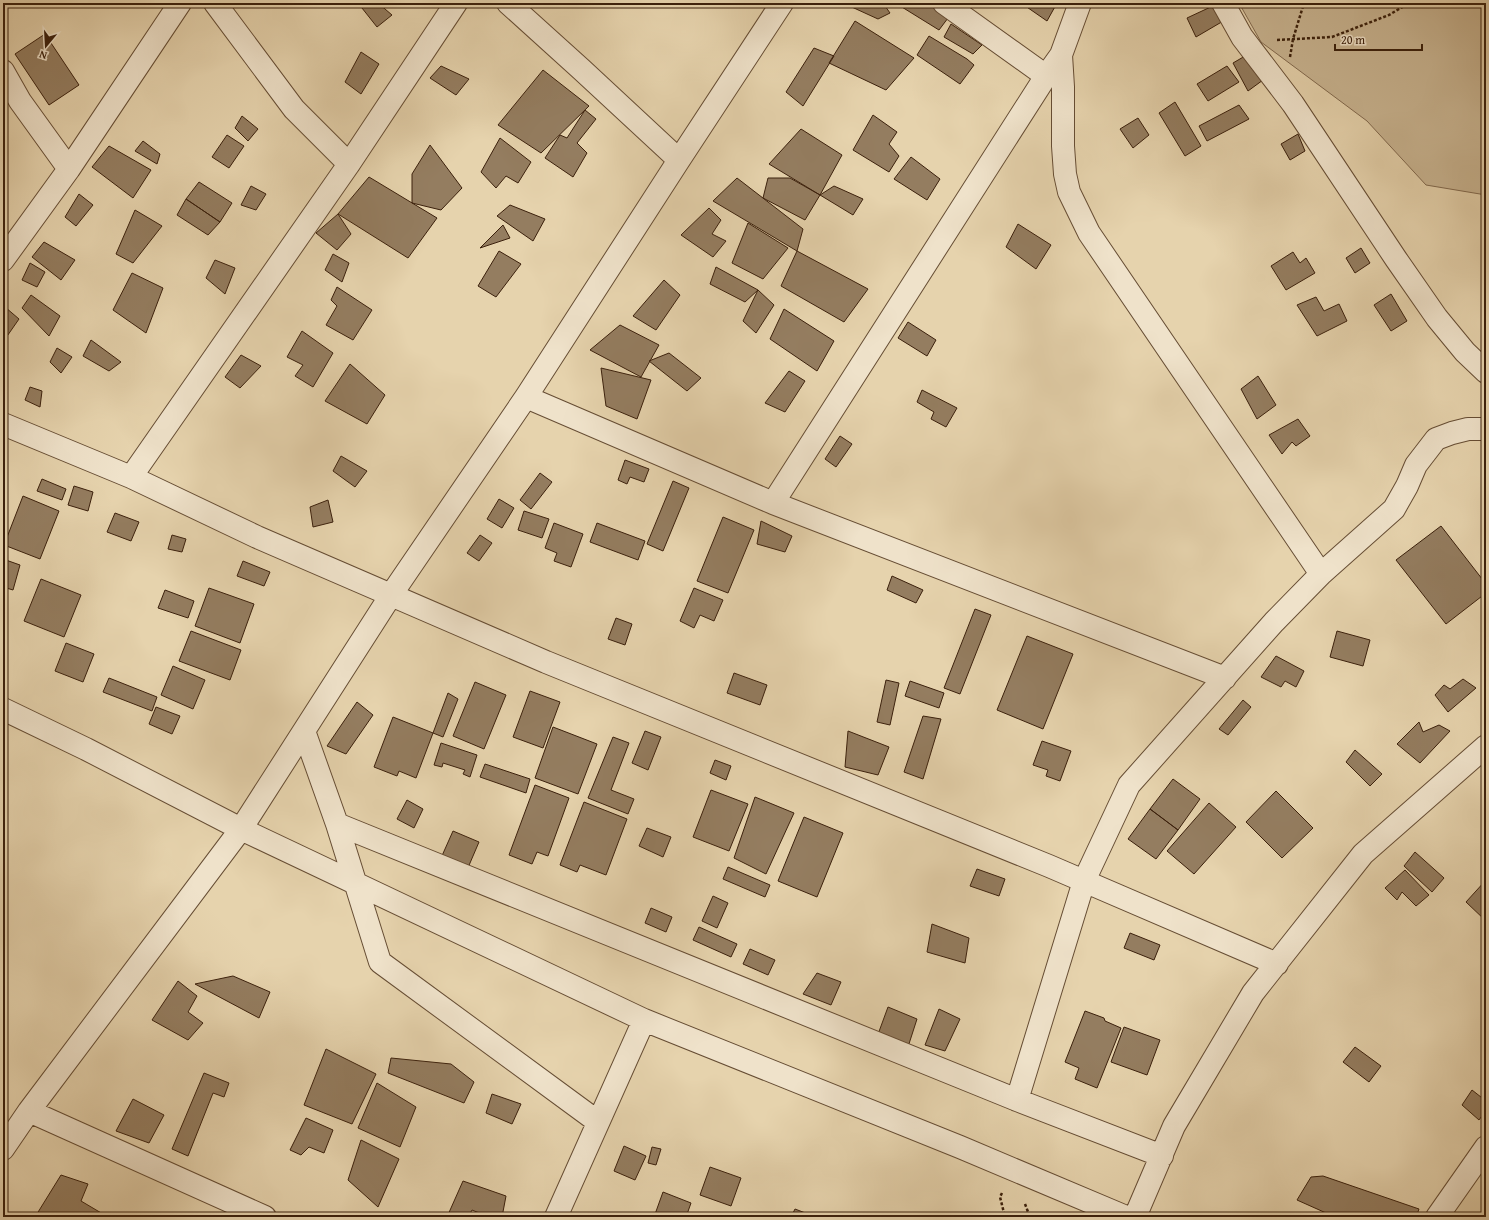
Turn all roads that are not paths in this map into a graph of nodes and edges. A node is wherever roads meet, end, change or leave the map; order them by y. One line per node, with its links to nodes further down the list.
1 (180, 3): 14 (street)
2 (215, 3): 13 (street)
3 (456, 3): 13 (street)
4 (508, 3): 12 (street)
5 (782, 3): 12 (street)
6 (944, 3): 11 (street)
7 (1080, 3): 9 (street)
8 (1223, 3): 16 (street)
9 (1061, 55): 11 (street); 22 (street)
10 (3, 71): 14 (street)
11 (1046, 76): 21 (street)
12 (679, 160): 17 (street)
13 (349, 164): 20 (street)
14 (69, 169): 15 (street)
15 (3, 260)
16 (1486, 372)
17 (526, 397): 21 (street); 23 (street)
18 (3, 424): 20 (street)
19 (1486, 429): 22 (street)
20 (131, 477): 23 (street)
21 (773, 503): 24 (street)
22 (1321, 574): 24 (street)
23 (391, 595): 26 (street); 30 (street)
24 (1225, 678): 30 (street)
25 (3, 709): 29 (street)
26 (304, 731): 28 (street); 29 (street)
27 (1486, 746): 32 (street)
28 (336, 824): 31 (street); 34 (street)
29 (242, 829): 31 (street); 35 (street)
30 (1084, 881): 32 (street); 34 (street)
31 (355, 883): 33 (street); 36 (street)
32 (1277, 964): 39 (street)
33 (644, 1020): 36 (street); 42 (street)
34 (1017, 1100): 39 (street)
35 (30, 1111): 38 (street); 40 (street)
36 (598, 1122): 41 (street)
37 (1486, 1147): 44 (street)
38 (3, 1149)
39 (1162, 1156): 43 (street)
40 (265, 1217)
41 (556, 1217)
42 (1126, 1217)
43 (1135, 1217)
44 (1437, 1217)

